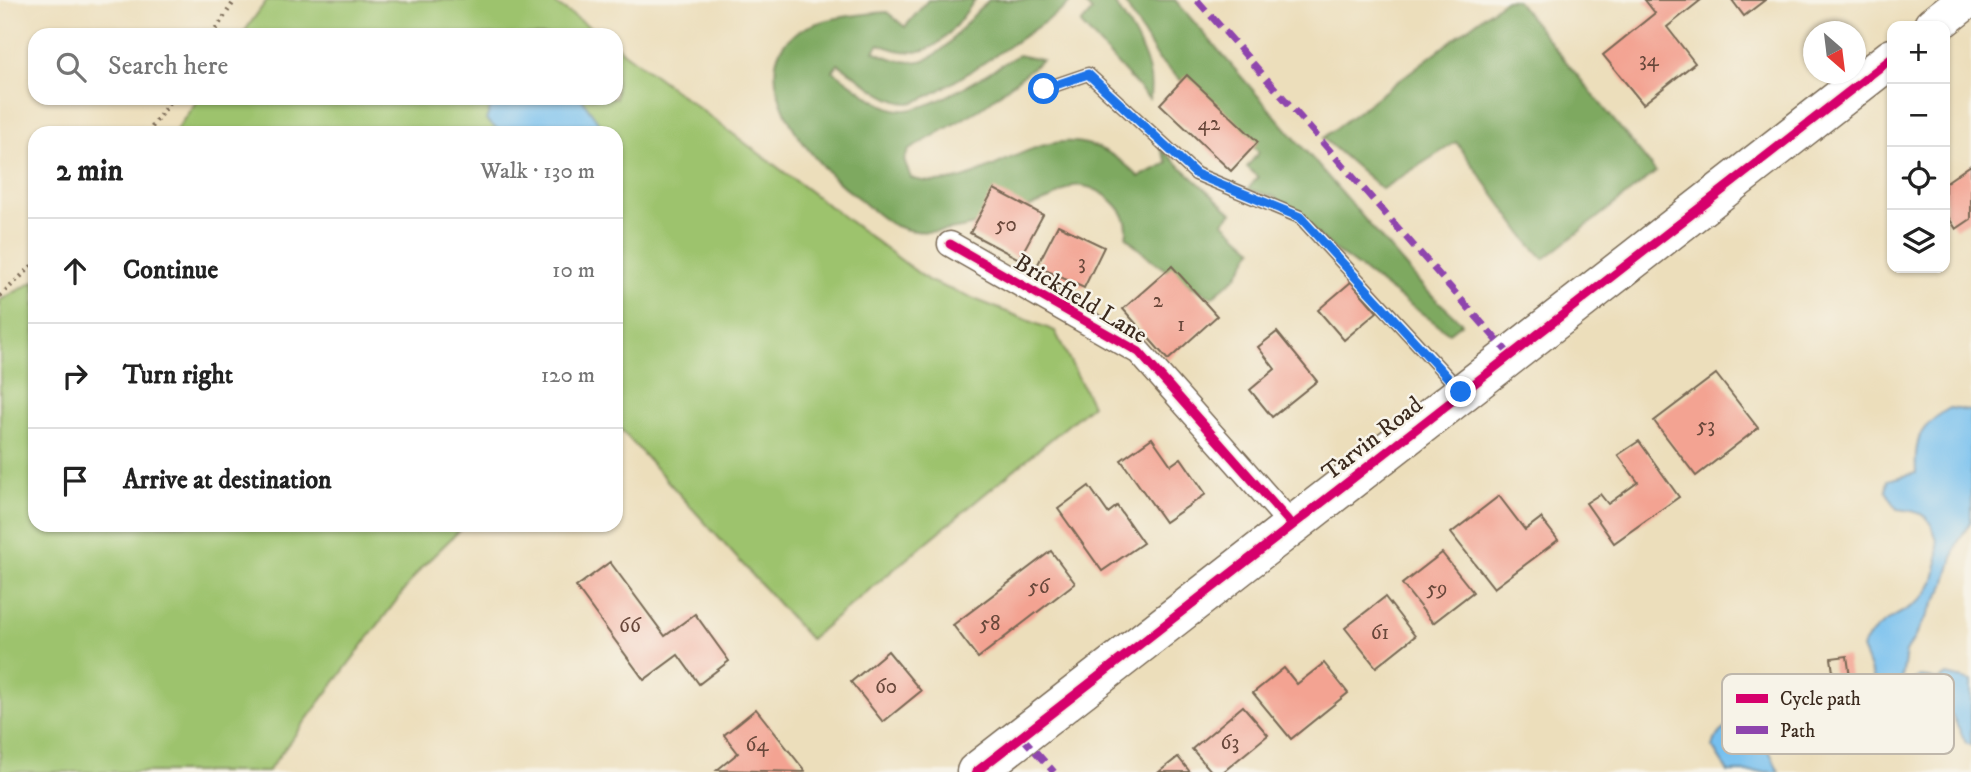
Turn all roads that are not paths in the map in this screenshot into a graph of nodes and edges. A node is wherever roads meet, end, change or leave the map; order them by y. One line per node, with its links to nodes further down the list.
1 (1966, 0): 2 (highway)
2 (1939, 21)
3 (1887, 62): 6 (highway, Tarvin Road)
4 (1044, 89): 6 (lane)
5 (950, 244): 7 (street, Brickfield Lane)
6 (1461, 392): 7 (highway, Tarvin Road)
7 (1292, 525): 8 (highway, Tarvin Road)
8 (976, 772)

